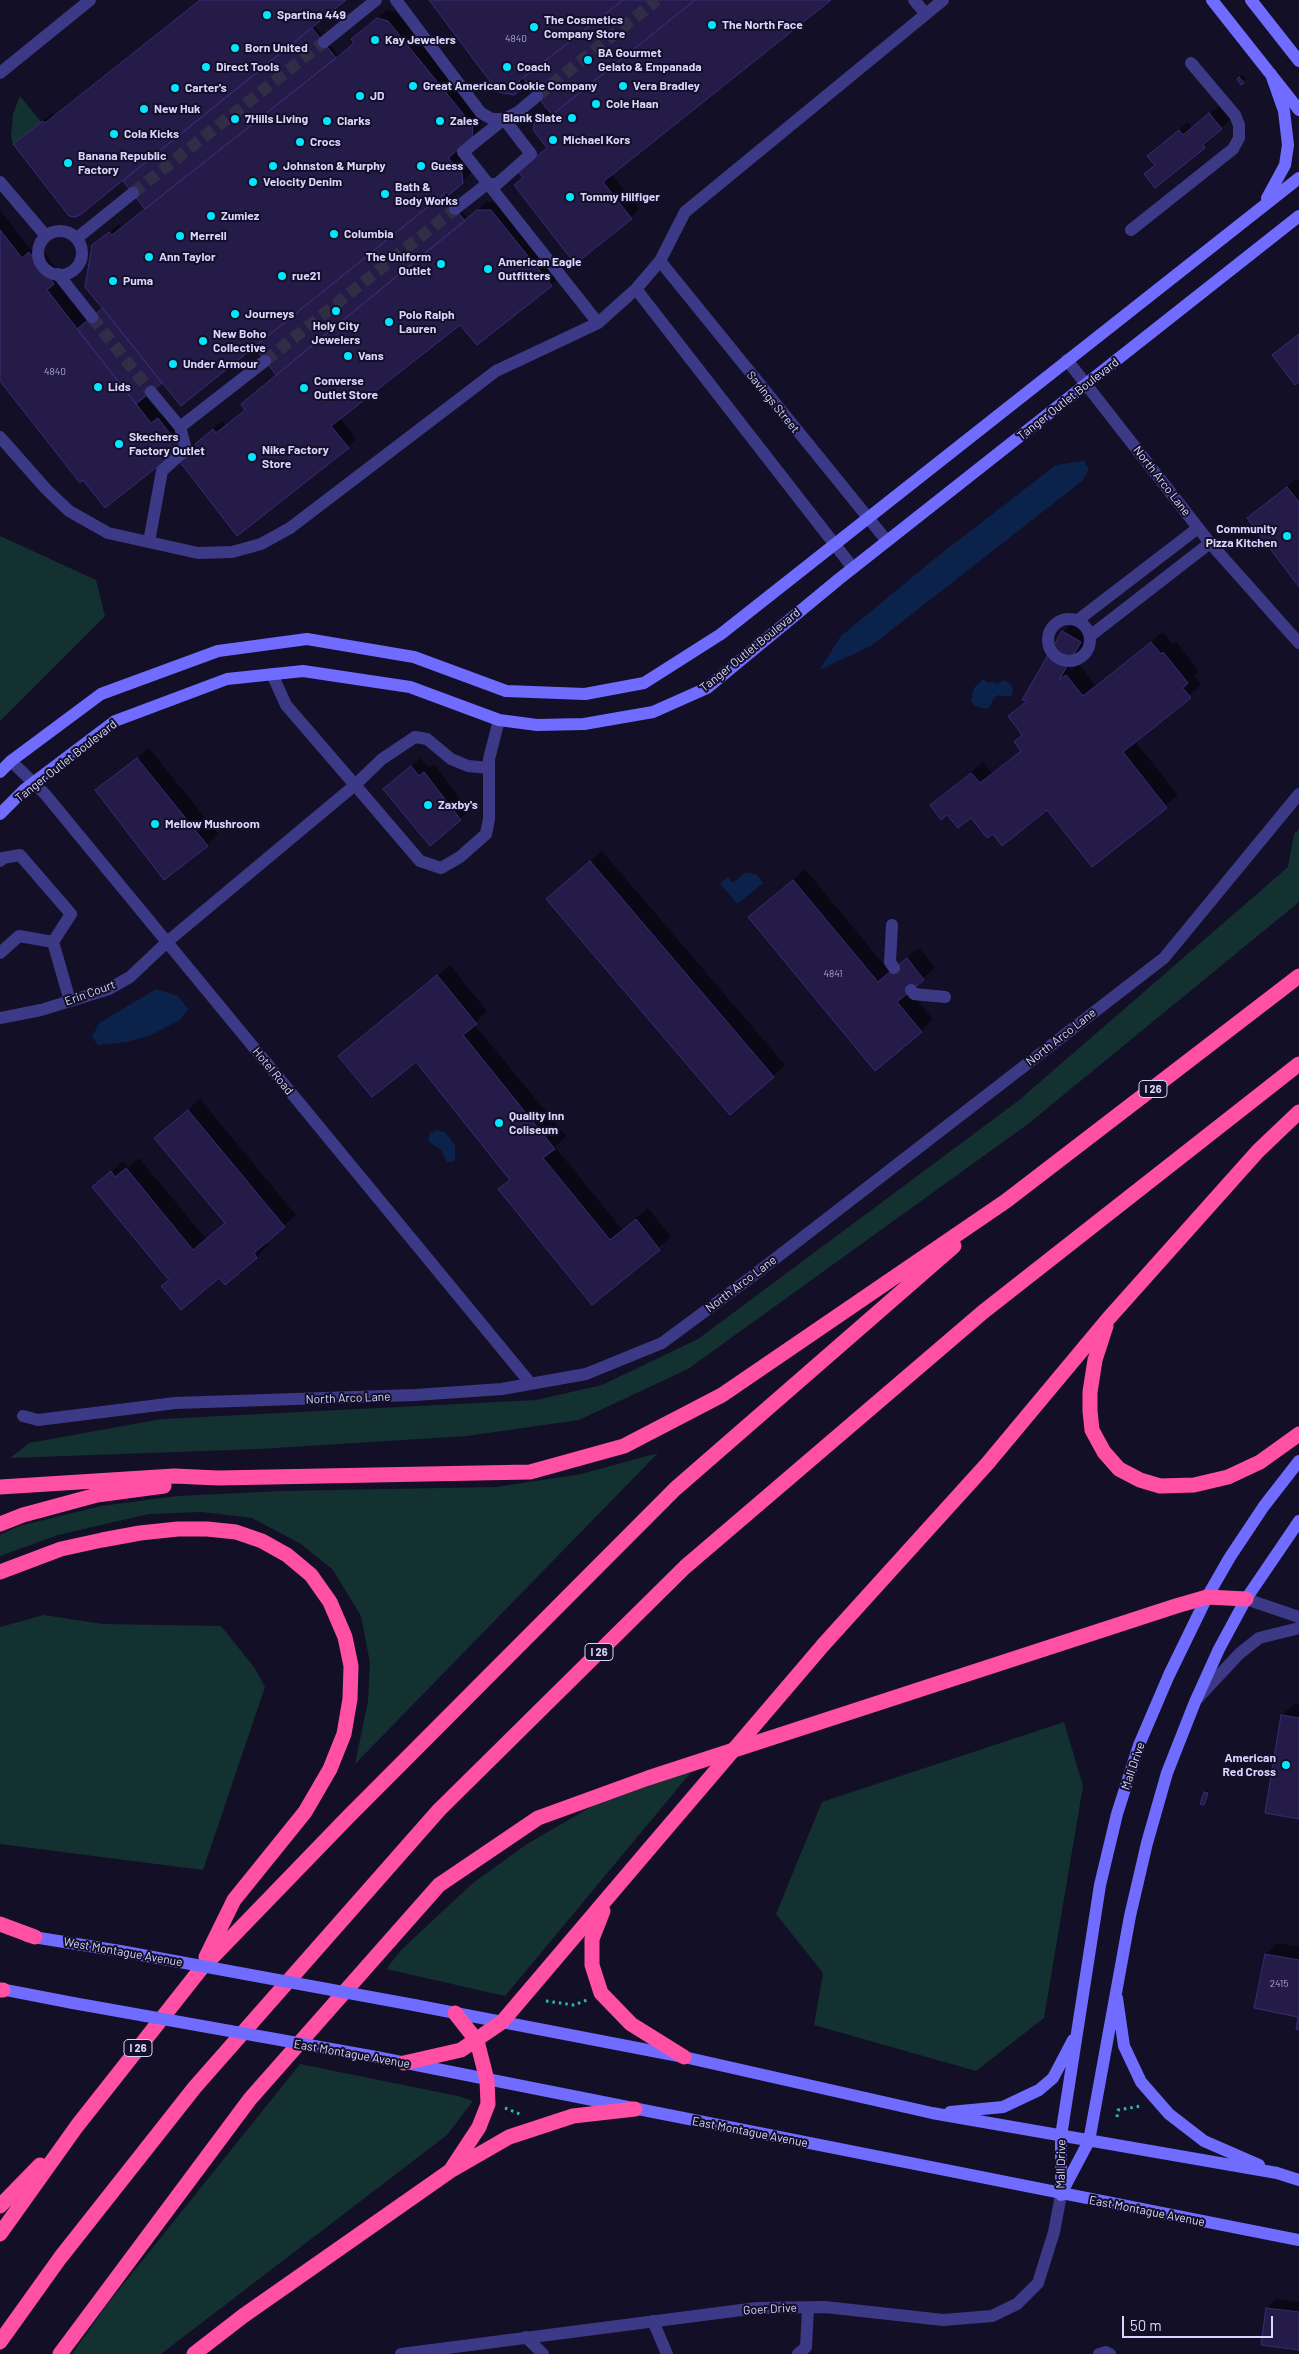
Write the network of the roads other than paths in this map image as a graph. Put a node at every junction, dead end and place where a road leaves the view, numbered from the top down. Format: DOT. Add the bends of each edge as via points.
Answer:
graph roads {
  1 [pos="90,0"];
  2 [pos="376,0"];
  3 [pos="396,0"];
  4 [pos="914,0"];
  5 [pos="943,0"];
  6 [pos="1212,0"];
  7 [pos="1251,0"];
  8 [pos="926,14"];
  9 [pos="324,42"];
  10 [pos="1299,61"];
  11 [pos="1191,63"];
  12 [pos="0,73"];
  13 [pos="1271,74"];
  14 [pos="538,96"];
  15 [pos="1299,110"];
  16 [pos="504,119"];
  17 [pos="1299,178"];
  18 [pos="0,182"];
  19 [pos="487,184"];
  20 [pos="133,193"];
  21 [pos="1262,207"];
  22 [pos="455,209"];
  23 [pos="1299,216"];
  24 [pos="1299,224"];
  25 [pos="1132,230"];
  26 [pos="1280,231"];
  27 [pos="46,236"];
  28 [pos="77,238"];
  29 [pos="660,261"];
  30 [pos="58,274"];
  31 [pos="636,289"];
  32 [pos="92,317"];
  33 [pos="598,323"];
  34 [pos="1067,360"];
  35 [pos="265,361"];
  36 [pos="1086,384"];
  37 [pos="151,392"];
  38 [pos="180,427"];
  39 [pos="0,437"];
  40 [pos="868,518"];
  41 [pos="1198,528"];
  42 [pos="149,542"];
  43 [pos="887,542"];
  44 [pos="1210,543"];
  45 [pos="835,544"];
  46 [pos="853,568"];
  47 [pos="1078,620"];
  48 [pos="1090,636"];
  49 [pos="1299,643"];
  50 [pos="272,674"];
  51 [pos="499,720"];
  52 [pos="11,761"];
  53 [pos="489,768"];
  54 [pos="0,772"];
  55 [pos="35,782"];
  56 [pos="355,785"];
  57 [pos="1299,794"];
  58 [pos="0,814"];
  59 [pos="0,861"];
  60 [pos="892,926"];
  61 [pos="52,942"];
  62 [pos="167,942"];
  63 [pos="0,952"];
  64 [pos="894,968"];
  65 [pos="1299,976"];
  66 [pos="911,990"];
  67 [pos="945,997"];
  68 [pos="70,1001"];
  69 [pos="0,1018"];
  70 [pos="1299,1064"];
  71 [pos="1299,1112"];
  72 [pos="1006,1201"];
  73 [pos="1108,1319"];
  74 [pos="531,1384"];
  75 [pos="23,1416"];
  76 [pos="1299,1434"];
  77 [pos="1299,1461"];
  78 [pos="218,1478"];
  79 [pos="0,1487"];
  80 [pos="1299,1521"];
  81 [pos="0,1524"];
  82 [pos="0,1572"];
  83 [pos="1207,1597"];
  84 [pos="1246,1599"];
  85 [pos="1299,1617"];
  86 [pos="1299,1628"];
  87 [pos="1195,1702"];
  88 [pos="607,1900"];
  89 [pos="0,1924"];
  90 [pos="0,1932"];
  91 [pos="35,1937"];
  92 [pos="200,1970"];
  93 [pos="1116,1988"];
  94 [pos="1,1990"];
  95 [pos="455,2013"];
  96 [pos="502,2022"];
  97 [pos="1079,2027"];
  98 [pos="477,2041"];
  99 [pos="684,2057"];
  100 [pos="404,2063"];
  101 [pos="487,2080"];
  102 [pos="635,2109"];
  103 [pos="932,2113"];
  104 [pos="77,2126"];
  105 [pos="1062,2136"];
  106 [pos="1089,2141"];
  107 [pos="450,2171"];
  108 [pos="1277,2173"];
  109 [pos="1299,2180"];
  110 [pos="1061,2194"];
  111 [pos="0,2206"];
  112 [pos="0,2234"];
  113 [pos="1299,2240"];
  114 [pos="808,2308"];
  115 [pos="653,2321"];
  116 [pos="526,2337"];
  117 [pos="0,2342"];
  118 [pos="806,2352"];
  119 [pos="60,2354"];
  120 [pos="194,2354"];
  121 [pos="401,2354"];
  122 [pos="543,2354"];
  123 [pos="668,2354"];
  124 [pos="1099,2354"];
  125 [pos="1110,2354"];
  1 -- 12 [label="street"];
  2 -- 9 [label="street"];
  3 -- 16 [label="street" via="481,113 492,119"];
  4 -- 8 [label="street"];
  5 -- 8 [label="street"];
  6 -- 13 [label="street"];
  7 -- 10 [label="street"];
  8 -- 29 [label="street" via="685,212"];
  11 -- 25 [label="street" via="1235,115 1239,138 1233,149"];
  13 -- 15 [label="street"];
  13 -- 21 [label="street" via="1284,111 1288,145 1285,165"];
  14 -- 16 [label="street"];
  16 -- 19 [label="street" via="462,152"];
  16 -- 19 [label="street" via="531,154 496,184"];
  17 -- 21 [label="street"];
  18 -- 27 [label="street"];
  19 -- 22 [label="street"];
  19 -- 33 [label="street"];
  20 -- 28 [label="street"];
  21 -- 34 [label="street"];
  23 -- 26 [label="street, Tanger Outlet Boulevard"];
  24 -- 26 [label="street"];
  26 -- 36 [label="street, Tanger Outlet Boulevard"];
  27 -- 28 [label="street" via="62,231"];
  27 -- 30 [label="street" via="41,242 39,256 45,268"];
  28 -- 30 [label="street" via="82,250 80,263 70,272"];
  29 -- 31 [label="street"];
  29 -- 40 [label="street, Savings Street"];
  30 -- 32 [label="street"];
  31 -- 33 [label="street"];
  31 -- 45 [label="street"];
  33 -- 42 [label="street" via="496,371 290,528 261,544 232,552 198,554"];
  34 -- 36 [label="street, North Arco Lane"];
  34 -- 40 [label="street"];
  35 -- 38 [label="street"];
  36 -- 41 [label="street, North Arco Lane"];
  36 -- 43 [label="street, Tanger Outlet Boulevard"];
  37 -- 38 [label="street"];
  38 -- 42 [label="street" via="186,449 162,471"];
  39 -- 42 [label="street" via="69,511 108,533"];
  40 -- 43 [label="street, Savings Street"];
  40 -- 45 [label="street"];
  41 -- 44 [label="street, North Arco Lane"];
  41 -- 47 [label="street"];
  43 -- 46 [label="street, Tanger Outlet Boulevard"];
  44 -- 48 [label="street"];
  44 -- 49 [label="street, North Arco Lane"];
  45 -- 46 [label="street"];
  45 -- 52 [label="street" via="721,634 644,683 585,694 506,691 414,657 307,640 218,651 101,694"];
  46 -- 51 [label="street, Tanger Outlet Boulevard" via="706,688 653,712 584,724 537,725"];
  47 -- 48 [label="street"];
  47 -- 48 [label="street" via="1063,619 1051,627 1047,640 1052,654 1064,661 1078,660 1088,650"];
  50 -- 51 [label="street, Tanger Outlet Boulevard" via="303,670 410,687"];
  50 -- 55 [label="street, Tanger Outlet Boulevard" via="227,680 115,721"];
  50 -- 56 [label="street" via="286,704"];
  51 -- 53 [label="street"];
  52 -- 54 [label="street"];
  52 -- 55 [label="street, Hotel Road"];
  53 -- 56 [label="street, Erin Court" via="468,766 451,759 427,739 415,737 382,759"];
  53 -- 56 [label="street" via="486,834 460,857 441,868 420,861"];
  55 -- 58 [label="street, Tanger Outlet Boulevard"];
  55 -- 62 [label="street, Hotel Road"];
  56 -- 62 [label="street, Erin Court"];
  57 -- 74 [label="street, North Arco Lane" via="1164,958 762,1269 662,1343 586,1374"];
  59 -- 61 [label="street" via="20,855 71,914"];
  60 -- 64 [label="street" via="890,962"];
  61 -- 63 [label="street" via="19,936"];
  61 -- 68 [label="street"];
  62 -- 68 [label="street, Erin Court" via="130,977 110,989"];
  62 -- 74 [label="street, Hotel Road"];
  65 -- 72 [label="highway, I 26"];
  66 -- 67 [label="street" via="914,994"];
  68 -- 69 [label="street, Erin Court"];
  70 -- 117 [label="highway, I 26" via="983,1312 684,1567 432,1817 195,2087 60,2258"];
  71 -- 73 [label="highway" via="1258,1151"];
  72 -- 78 [label="highway" via="722,1395 624,1446 530,1472"];
  72 -- 92 [label="highway, I 26" via="675,1490"];
  73 -- 76 [label="highway" via="1095,1360 1090,1410 1092,1430 1104,1452 1119,1469 1160,1486 1194,1485 1228,1477 1252,1466"];
  73 -- 88 [label="highway, bridge" via="987,1464 824,1644"];
  74 -- 75 [label="street, North Arco Lane" via="415,1395 175,1403 38,1420"];
  77 -- 83 [label="street, Mall Drive" via="1254,1520"];
  78 -- 79 [label="highway" via="174,1476"];
  78 -- 81 [label="highway" via="97,1495"];
  80 -- 84 [label="street, Mall Drive"];
  82 -- 92 [label="highway" via="60,1549 102,1540 178,1529 207,1529 236,1532 287,1555 311,1575 330,1602 345,1637 351,1666 344,1734 330,1769 304,1812 234,1900"];
  83 -- 84 [label="highway"];
  83 -- 97 [label="street, Mall Drive" via="1165,1683 1139,1746 1117,1814 1100,1885"];
  83 -- 119 [label="highway" via="648,1778 538,1818 439,1886 250,2100"];
  84 -- 85 [label="street"];
  84 -- 87 [label="street, Mall Drive"];
  86 -- 87 [label="street" via="1259,1638 1239,1654"];
  87 -- 93 [label="street, Mall Drive" via="1167,1773 1146,1843"];
  88 -- 96 [label="highway"];
  88 -- 99 [label="highway" via="592,1939 592,1965 601,1993 631,2024"];
  89 -- 91 [label="highway"];
  90 -- 91 [label="street, West Montague Avenue"];
  91 -- 95 [label="street, West Montague Avenue, bridge"];
  92 -- 104 [label="highway, I 26"];
  93 -- 106 [label="street, Mall Drive"];
  93 -- 108 [label="street" via="1124,2046 1141,2082 1169,2114 1204,2141"];
  94 -- 100 [label="street, East Montague Avenue, bridge"];
  95 -- 96 [label="street"];
  95 -- 98 [label="highway"];
  96 -- 98 [label="highway"];
  96 -- 99 [label="street"];
  97 -- 103 [label="street" via="1053,2078 1039,2090 1003,2107"];
  97 -- 105 [label="street, Mall Drive"];
  98 -- 100 [label="highway" via="462,2050"];
  98 -- 101 [label="highway"];
  99 -- 103 [label="street"];
  100 -- 101 [label="street, East Montague Avenue"];
  101 -- 102 [label="street, East Montague Avenue"];
  101 -- 107 [label="highway" via="488,2104 479,2127"];
  102 -- 107 [label="highway" via="573,2116 509,2137"];
  102 -- 110 [label="street, East Montague Avenue"];
  103 -- 105 [label="street"];
  104 -- 111 [label="highway"];
  104 -- 112 [label="highway, I 26"];
  105 -- 106 [label="street"];
  105 -- 110 [label="street, Mall Drive"];
  106 -- 108 [label="street"];
  106 -- 110 [label="street, Mall Drive"];
  107 -- 120 [label="highway"];
  108 -- 109 [label="street"];
  110 -- 113 [label="street, East Montague Avenue"];
  110 -- 114 [label="street, Goer Drive" via="1054,2232 1038,2283 1017,2304 992,2316 943,2320"];
  114 -- 115 [label="street, Goer Drive" via="757,2308"];
  114 -- 118 [label="street"];
  115 -- 116 [label="street, Goer Drive"];
  115 -- 123 [label="street"];
  116 -- 121 [label="street, Goer Drive"];
  116 -- 122 [label="street"];
  124 -- 125 [label="street"];
}
